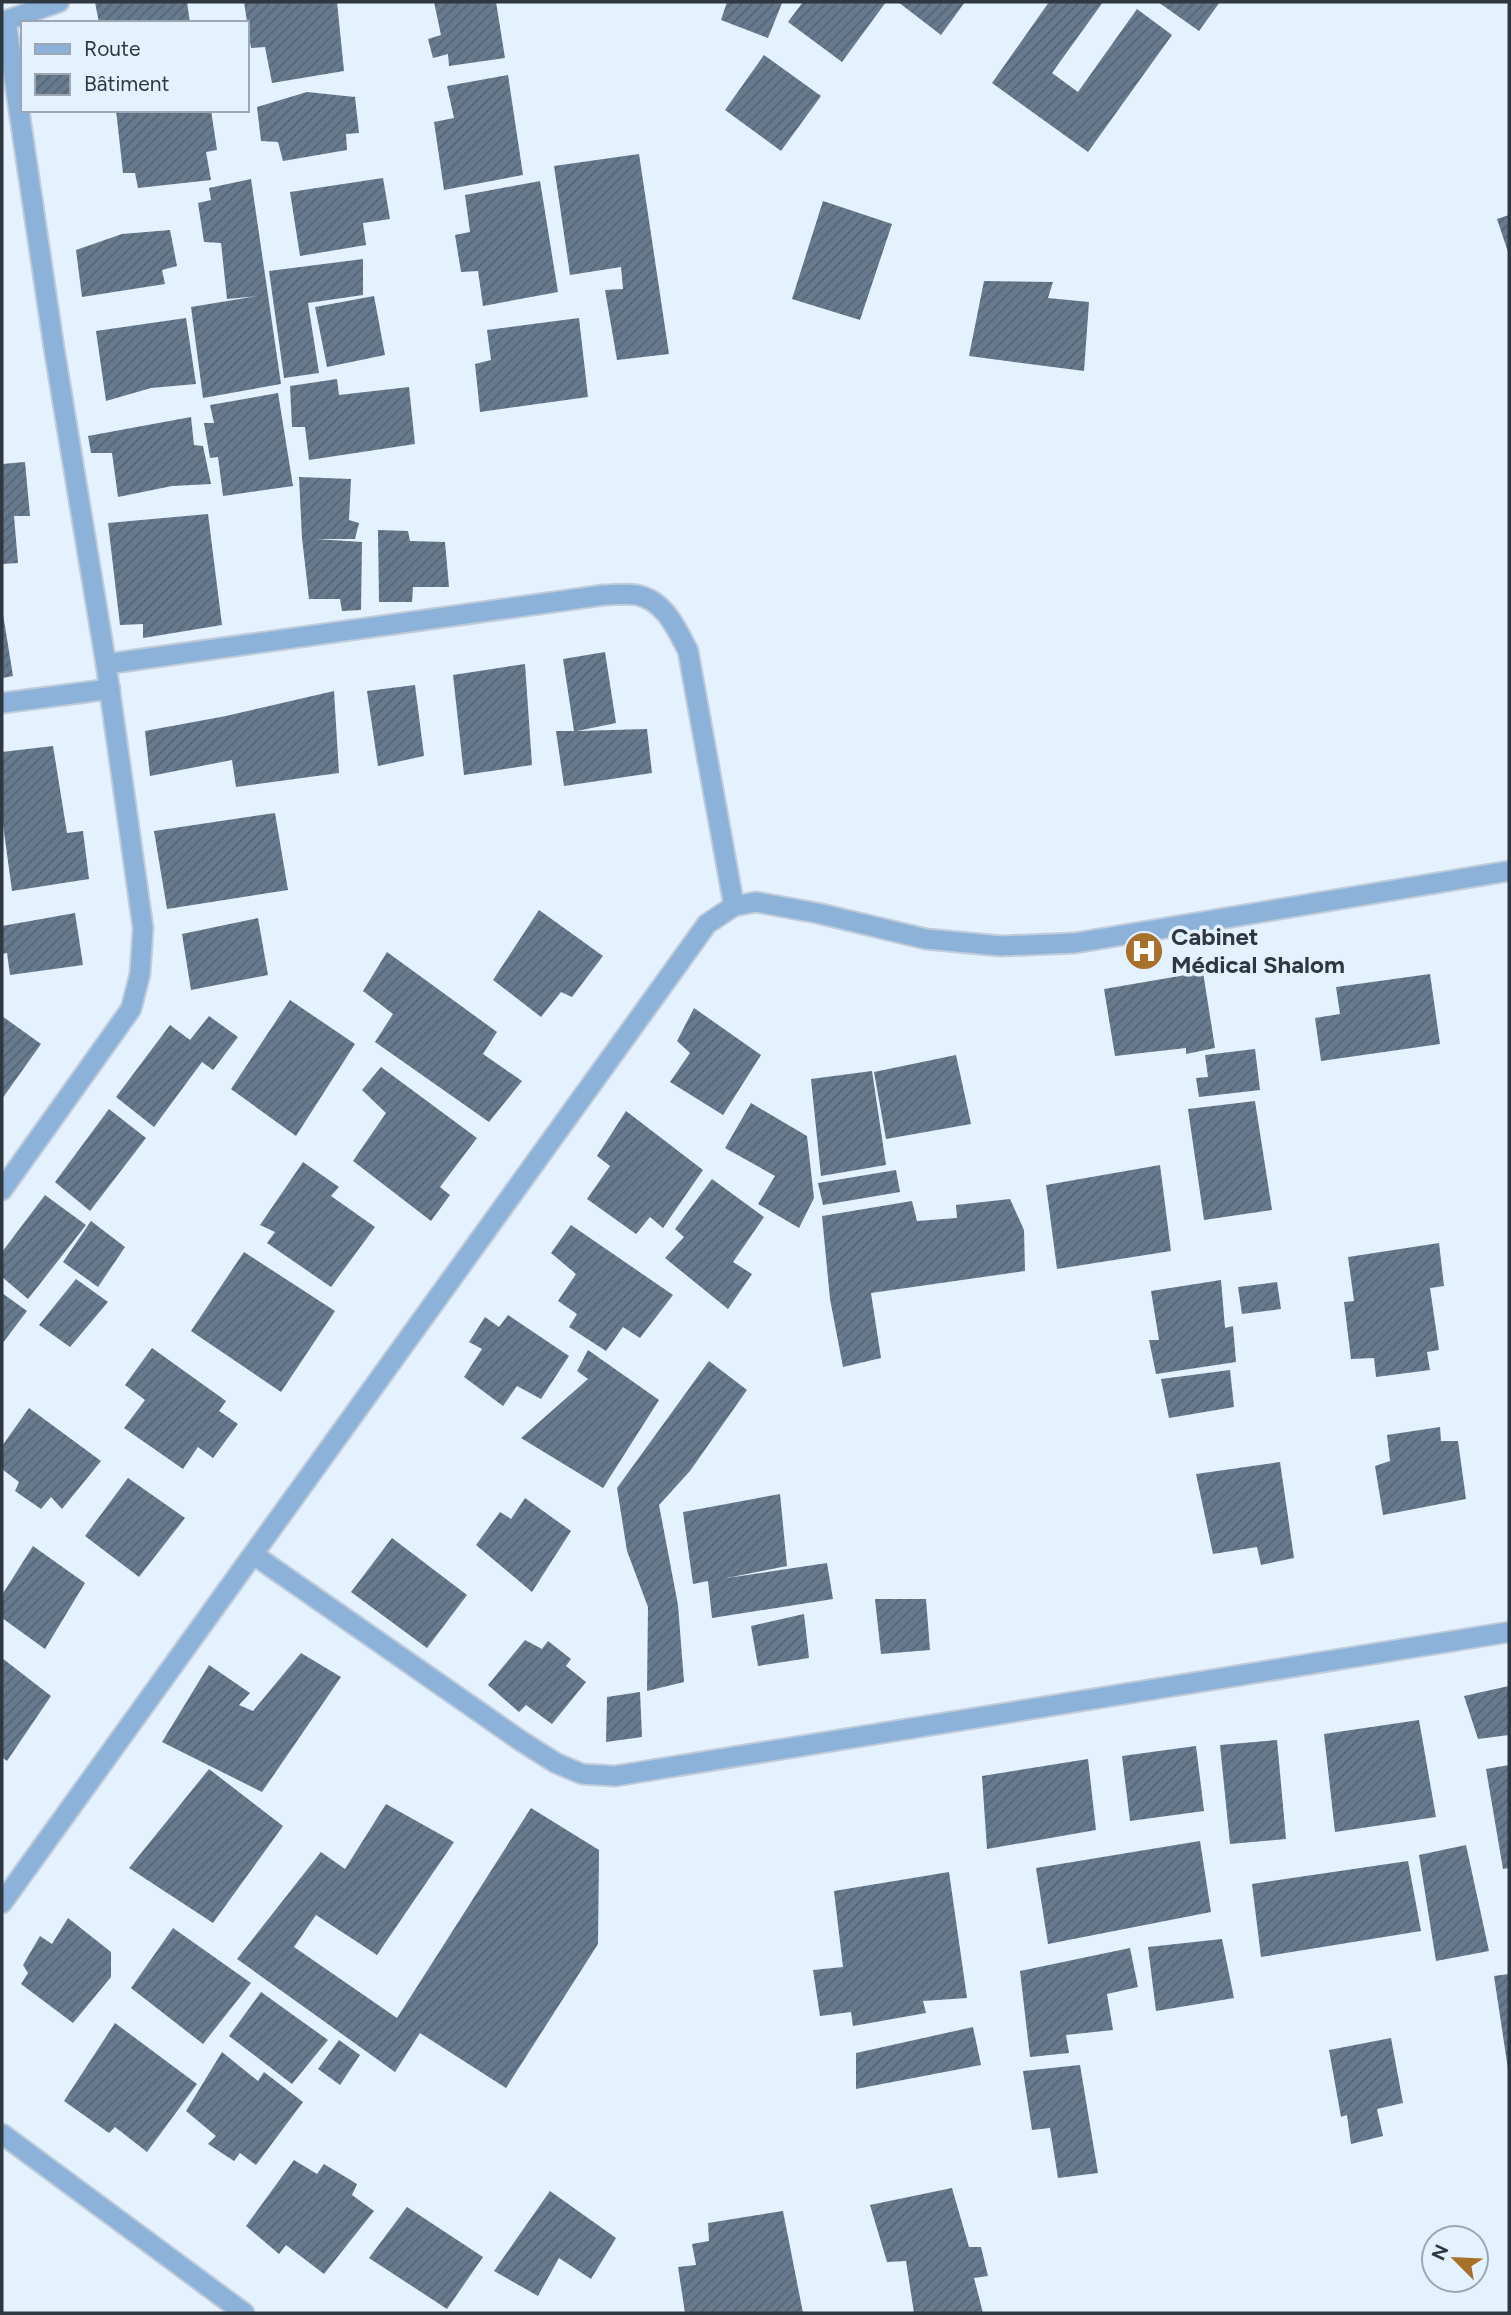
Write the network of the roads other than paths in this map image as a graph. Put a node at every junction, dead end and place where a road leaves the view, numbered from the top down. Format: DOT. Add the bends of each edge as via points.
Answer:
graph roads {
  1 [pos="59,2"];
  2 [pos="4,22"];
  3 [pos="106,664"];
  4 [pos="110,689"];
  5 [pos="2,703"];
  6 [pos="1509,871"];
  7 [pos="734,906"];
  8 [pos="2,1190"];
  9 [pos="254,1555"];
  10 [pos="1509,1632"];
  11 [pos="2,1903"];
  12 [pos="2,2134"];
  13 [pos="244,2313"];
  1 -- 2 [label="street"];
  2 -- 3 [label="street"];
  3 -- 4 [label="street"];
  3 -- 7 [label="street" via="604,595 639,595 659,605 688,651"];
  4 -- 5 [label="street"];
  4 -- 8 [label="street" via="143,928 140,974 131,1009"];
  6 -- 7 [label="street" via="1075,943 1001,946 926,939 783,906 755,902"];
  7 -- 9 [label="street" via="706,924"];
  9 -- 10 [label="street" via="521,1741 582,1774 615,1776"];
  9 -- 11 [label="street"];
  12 -- 13 [label="street"];
}
